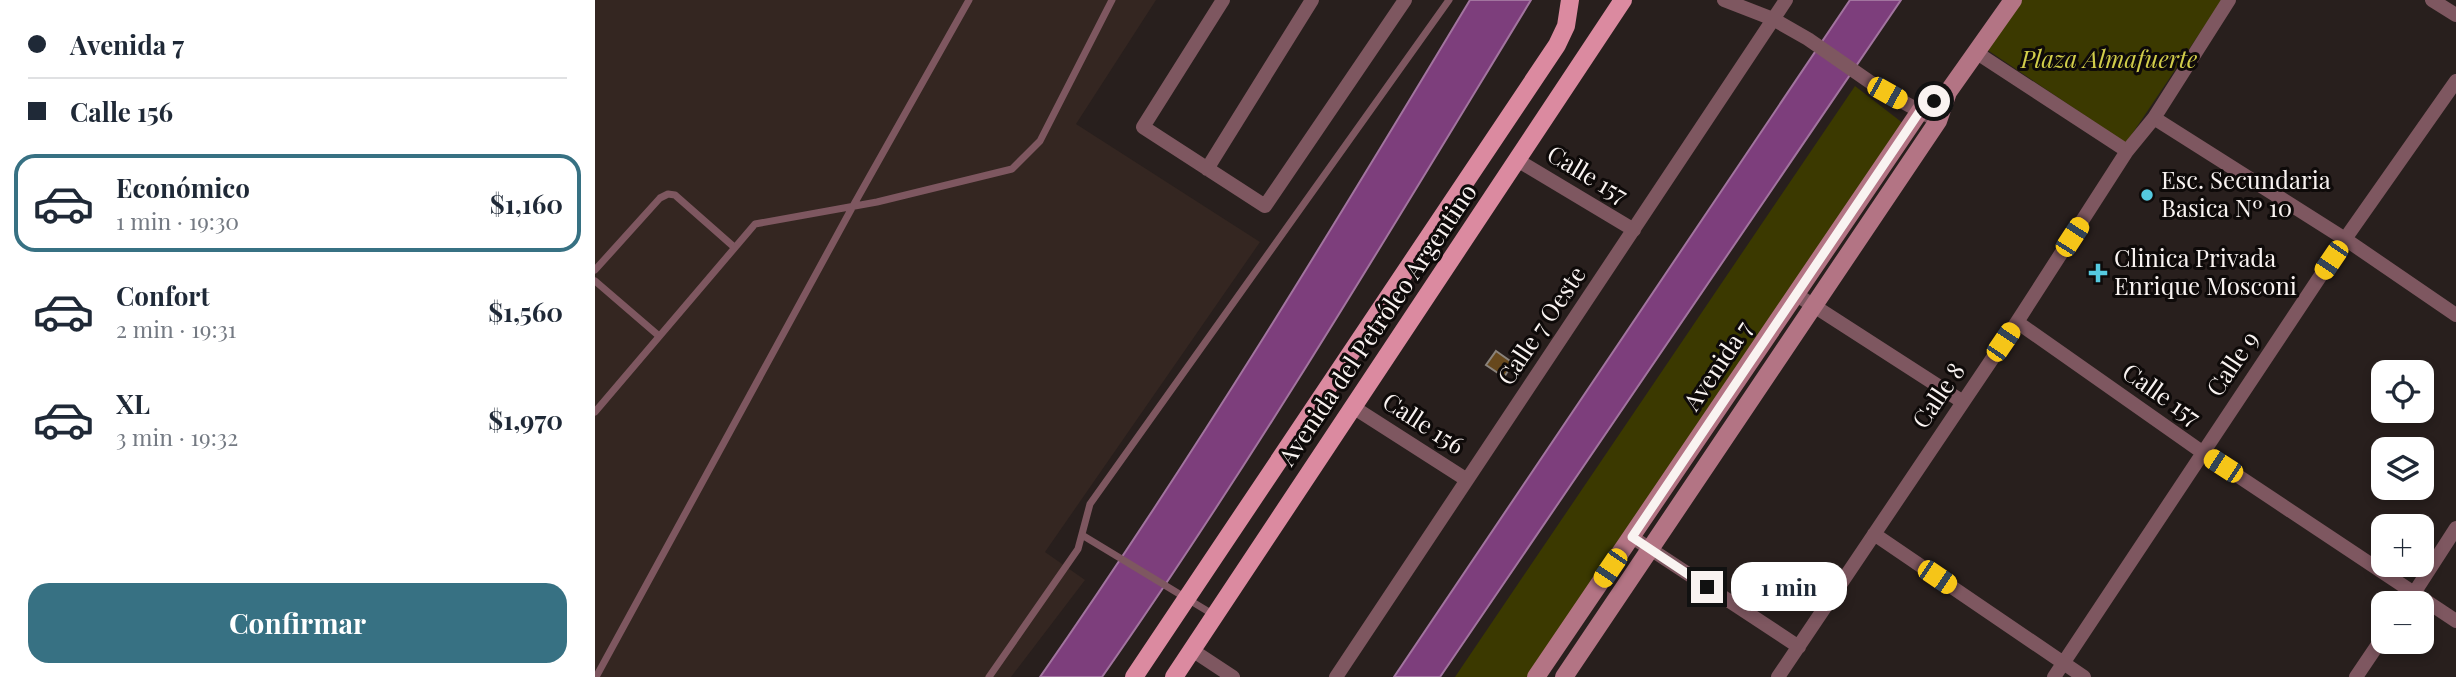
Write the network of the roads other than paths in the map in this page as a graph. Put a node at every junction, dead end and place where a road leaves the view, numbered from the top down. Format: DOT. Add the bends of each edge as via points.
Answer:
graph roads {
  1 [pos="969,0"];
  2 [pos="1112,0"];
  3 [pos="1223,0"];
  4 [pos="1312,0"];
  5 [pos="1405,0"];
  6 [pos="1449,0"];
  7 [pos="1570,0"];
  8 [pos="1623,0"];
  9 [pos="1724,0"];
  10 [pos="1786,0"];
  11 [pos="2013,0"];
  12 [pos="2229,0"];
  13 [pos="2432,0"];
  14 [pos="2456,15"];
  15 [pos="1773,19"];
  16 [pos="1977,53"];
  17 [pos="2456,81"];
  18 [pos="1948,92"];
  19 [pos="1920,111"];
  20 [pos="2154,118"];
  21 [pos="1938,121"];
  22 [pos="2127,151"];
  23 [pos="1517,160"];
  24 [pos="1207,169"];
  25 [pos="853,206"];
  26 [pos="1634,230"];
  27 [pos="2345,239"];
  28 [pos="734,247"];
  29 [pos="595,270"];
  30 [pos="595,281"];
  31 [pos="1797,295"];
  32 [pos="1815,305"];
  33 [pos="2456,315"];
  34 [pos="2017,322"];
  35 [pos="659,336"];
  36 [pos="1963,401"];
  37 [pos="1353,407"];
  38 [pos="595,412"];
  39 [pos="2202,452"];
  40 [pos="1467,480"];
  41 [pos="2456,528"];
  42 [pos="1874,534"];
  43 [pos="1082,535"];
  44 [pos="1632,537"];
  45 [pos="1650,549"];
  46 [pos="2401,591"];
  47 [pos="2416,591"];
  48 [pos="1179,595"];
  49 [pos="2434,610"];
  50 [pos="1215,616"];
  51 [pos="2456,621"];
  52 [pos="1799,646"];
  53 [pos="1192,650"];
  54 [pos="2371,654"];
  55 [pos="2063,663"];
  56 [pos="596,677"];
  57 [pos="989,677"];
  58 [pos="1134,677"];
  59 [pos="1174,677"];
  60 [pos="1233,677"];
  61 [pos="1336,677"];
  62 [pos="1536,677"];
  63 [pos="1564,677"];
  64 [pos="1778,677"];
  65 [pos="2054,677"];
  66 [pos="2084,677"];
  67 [pos="2355,677"];
  1 -- 25 [label="lane"];
  2 -- 25 [label="lane" via="1040,141 1012,169"];
  3 -- 24 [label="street" via="1143,128"];
  4 -- 24 [label="street"];
  5 -- 24 [label="street" via="1265,206"];
  6 -- 43 [label="lane" via="1090,504"];
  7 -- 48 [label="main road, Avenida del Petróleo Argentino" via="1557,45"];
  8 -- 23 [label="main road, Avenida del Petróleo Argentino"];
  9 -- 15 [label="street"];
  10 -- 15 [label="street, Calle 7 Oeste"];
  11 -- 16 [label="main road, Avenida 7"];
  12 -- 20 [label="street, Calle 8"];
  13 -- 14 [label="street"];
  15 -- 19 [label="street"];
  15 -- 26 [label="street, Calle 7 Oeste"];
  16 -- 18 [label="main road, Avenida 7"];
  16 -- 22 [label="street"];
  17 -- 27 [label="street, Calle 9"];
  18 -- 19 [label="main road, Avenida 7"];
  18 -- 21 [label="main road, Avenida 7"];
  19 -- 21 [label="street"];
  19 -- 31 [label="main road, Avenida 7"];
  20 -- 22 [label="street, Calle 8"];
  20 -- 27 [label="street"];
  21 -- 32 [label="main road, Avenida 7"];
  22 -- 34 [label="street, Calle 8"];
  23 -- 26 [label="street, Calle 157"];
  23 -- 37 [label="main road, Avenida del Petróleo Argentino"];
  25 -- 28 [label="lane" via="755,224"];
  25 -- 56 [label="lane"];
  26 -- 40 [label="street, Calle 7 Oeste"];
  27 -- 33 [label="street"];
  27 -- 39 [label="street, Calle 9"];
  28 -- 29 [label="lane" via="675,195 668,194"];
  28 -- 35 [label="lane"];
  30 -- 35 [label="lane"];
  31 -- 32 [label="street"];
  31 -- 44 [label="main road, Avenida 7"];
  32 -- 36 [label="street"];
  32 -- 45 [label="main road, Avenida 7"];
  34 -- 36 [label="street, Calle 8"];
  34 -- 39 [label="street, Calle 157"];
  35 -- 38 [label="lane"];
  36 -- 42 [label="street, Calle 8"];
  37 -- 40 [label="street, Calle 156"];
  37 -- 50 [label="main road, Avenida del Petróleo Argentino"];
  39 -- 46 [label="street, Calle 157"];
  39 -- 55 [label="street, Calle 9"];
  40 -- 61 [label="street, Calle 7 Oeste"];
  41 -- 47 [label="street"];
  42 -- 52 [label="street, Calle 8"];
  42 -- 55 [label="street"];
  43 -- 48 [label="lane"];
  43 -- 57 [label="lane" via="1078,549"];
  44 -- 45 [label="street"];
  44 -- 62 [label="main road, Avenida 7"];
  45 -- 52 [label="street"];
  45 -- 63 [label="main road, Avenida 7"];
  48 -- 50 [label="lane"];
  48 -- 58 [label="main road, Avenida del Petróleo Argentino"];
  49 -- 51 [label="street, Calle 157"];
  50 -- 53 [label="main road, Avenida del Petróleo Argentino"];
  52 -- 64 [label="street, Calle 8"];
  53 -- 59 [label="main road, Avenida del Petróleo Argentino"];
  53 -- 60 [label="street"];
  54 -- 67 [label="street"];
  55 -- 65 [label="street, Calle 9"];
  55 -- 66 [label="street"];
}
